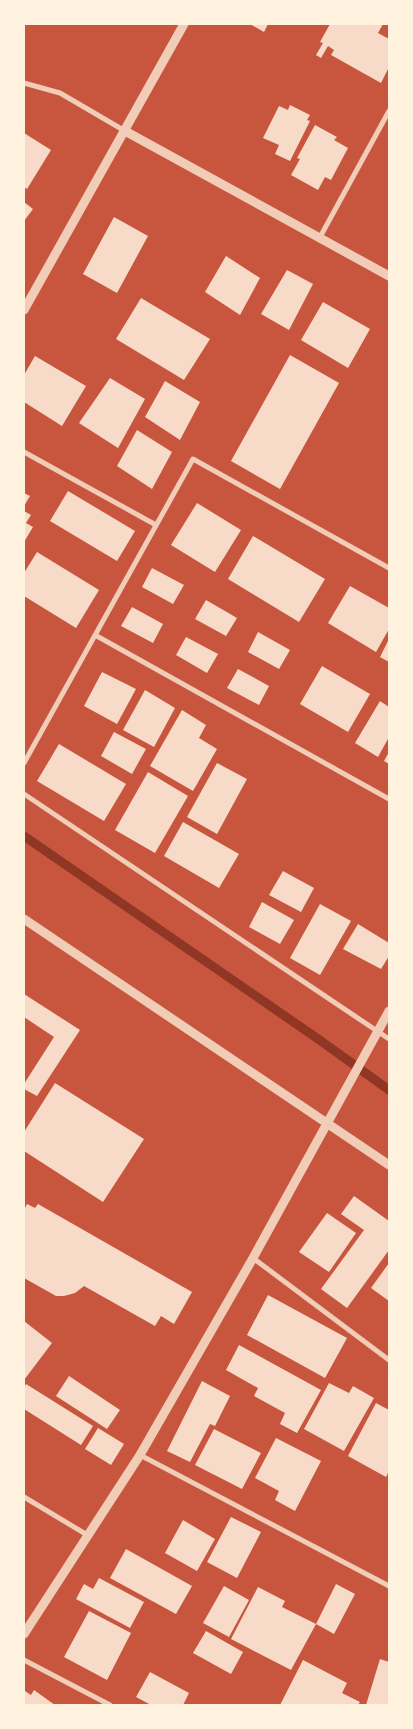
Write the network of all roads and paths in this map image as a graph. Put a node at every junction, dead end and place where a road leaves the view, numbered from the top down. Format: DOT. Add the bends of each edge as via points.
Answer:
graph roads {
  1 [pos="184,24"];
  2 [pos="24,83"];
  3 [pos="389,111"];
  4 [pos="125,131"];
  5 [pos="319,239"];
  6 [pos="389,276"];
  7 [pos="24,310"];
  8 [pos="24,452"];
  9 [pos="156,525"];
  10 [pos="389,568"];
  11 [pos="95,635"];
  12 [pos="24,763"];
  13 [pos="24,794"];
  14 [pos="389,799"];
  15 [pos="24,919"];
  16 [pos="389,1011"];
  17 [pos="376,1035"];
  18 [pos="389,1039"];
  19 [pos="328,1124"];
  20 [pos="389,1165"];
  21 [pos="253,1258"];
  22 [pos="389,1360"];
  23 [pos="140,1455"];
  24 [pos="24,1497"];
  25 [pos="89,1536"];
  26 [pos="389,1586"];
  27 [pos="24,1634"];
  28 [pos="24,1660"];
  29 [pos="110,1705"];
  1 -- 4 [label="street"];
  2 -- 4 [label="street" via="60,93"];
  3 -- 5 [label="street"];
  4 -- 5 [label="street"];
  4 -- 7 [label="street"];
  5 -- 6 [label="street"];
  8 -- 9 [label="street"];
  9 -- 10 [label="street" via="193,459"];
  9 -- 11 [label="street"];
  11 -- 12 [label="street"];
  11 -- 14 [label="street"];
  13 -- 17 [label="street"];
  15 -- 19 [label="street"];
  16 -- 17 [label="street"];
  17 -- 18 [label="street"];
  17 -- 19 [label="street"];
  19 -- 20 [label="street"];
  19 -- 21 [label="street"];
  21 -- 22 [label="street"];
  21 -- 23 [label="street"];
  23 -- 25 [label="street"];
  23 -- 26 [label="street"];
  24 -- 25 [label="street"];
  25 -- 27 [label="street"];
  28 -- 29 [label="street"];
}
